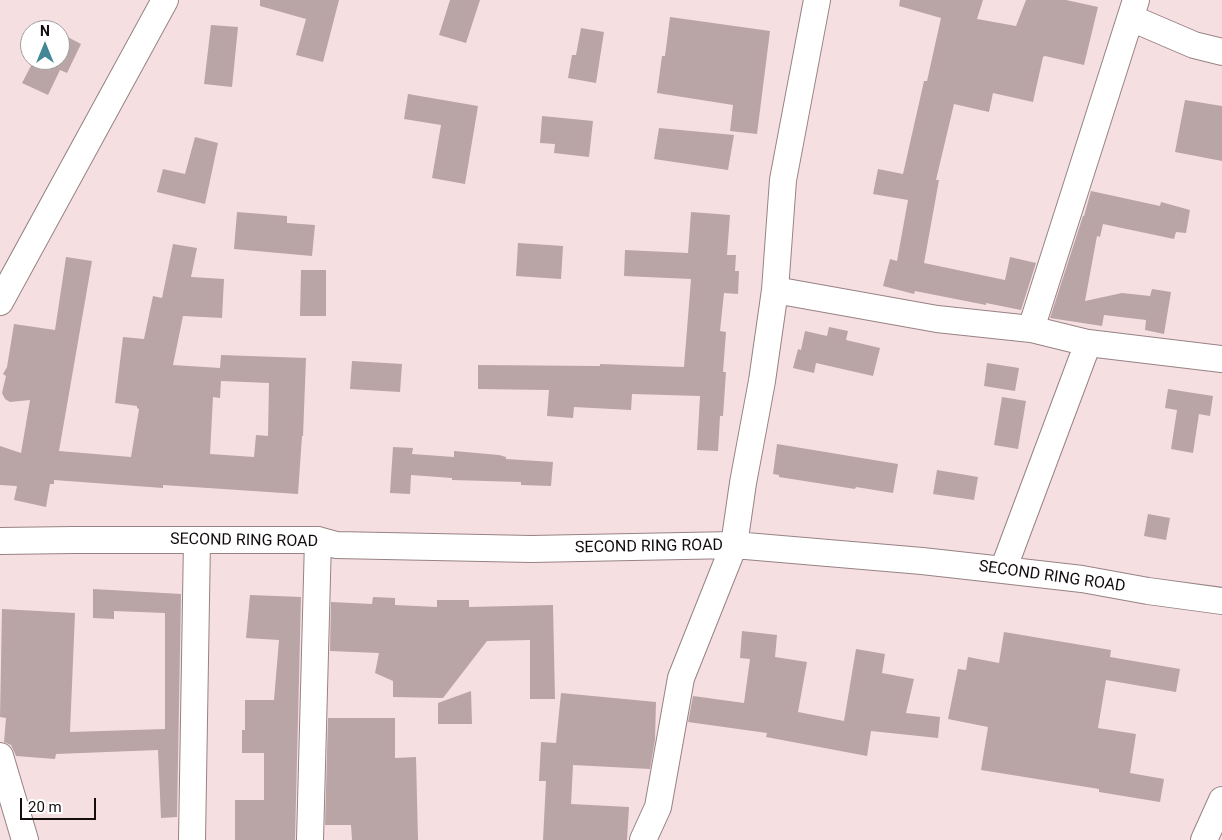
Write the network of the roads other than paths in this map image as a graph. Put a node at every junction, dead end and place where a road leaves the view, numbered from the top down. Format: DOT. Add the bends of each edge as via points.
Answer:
graph roads {
  1 [pos="165,0"];
  2 [pos="816,0"];
  3 [pos="1133,9"];
  4 [pos="1222,52"];
  5 [pos="775,290"];
  6 [pos="0,302"];
  7 [pos="1031,329"];
  8 [pos="1088,343"];
  9 [pos="1222,359"];
  10 [pos="197,540"];
  11 [pos="318,540"];
  12 [pos="0,541"];
  13 [pos="734,545"];
  14 [pos="1003,570"];
  15 [pos="1222,601"];
  16 [pos="0,756"];
  17 [pos="1222,800"];
  18 [pos="25,840"];
  19 [pos="192,840"];
  20 [pos="310,840"];
  21 [pos="643,840"];
  22 [pos="1204,840"];
  1 -- 6 [label="street"];
  2 -- 5 [label="street" via="782,180"];
  3 -- 4 [label="street" via="1194,45"];
  3 -- 7 [label="street"];
  5 -- 7 [label="street" via="937,318"];
  5 -- 13 [label="street"];
  7 -- 8 [label="street"];
  8 -- 9 [label="street"];
  8 -- 14 [label="street"];
  10 -- 11 [label="street, SECOND RING ROAD"];
  10 -- 12 [label="street, SECOND RING ROAD"];
  10 -- 19 [label="street"];
  11 -- 13 [label="street, SECOND RING ROAD" via="336,545 531,549"];
  11 -- 20 [label="street"];
  13 -- 14 [label="street, SECOND RING ROAD"];
  13 -- 21 [label="street" via="681,678 658,807"];
  14 -- 15 [label="street, SECOND RING ROAD"];
  16 -- 18 [label="street"];
  17 -- 22 [label="street"];
}
